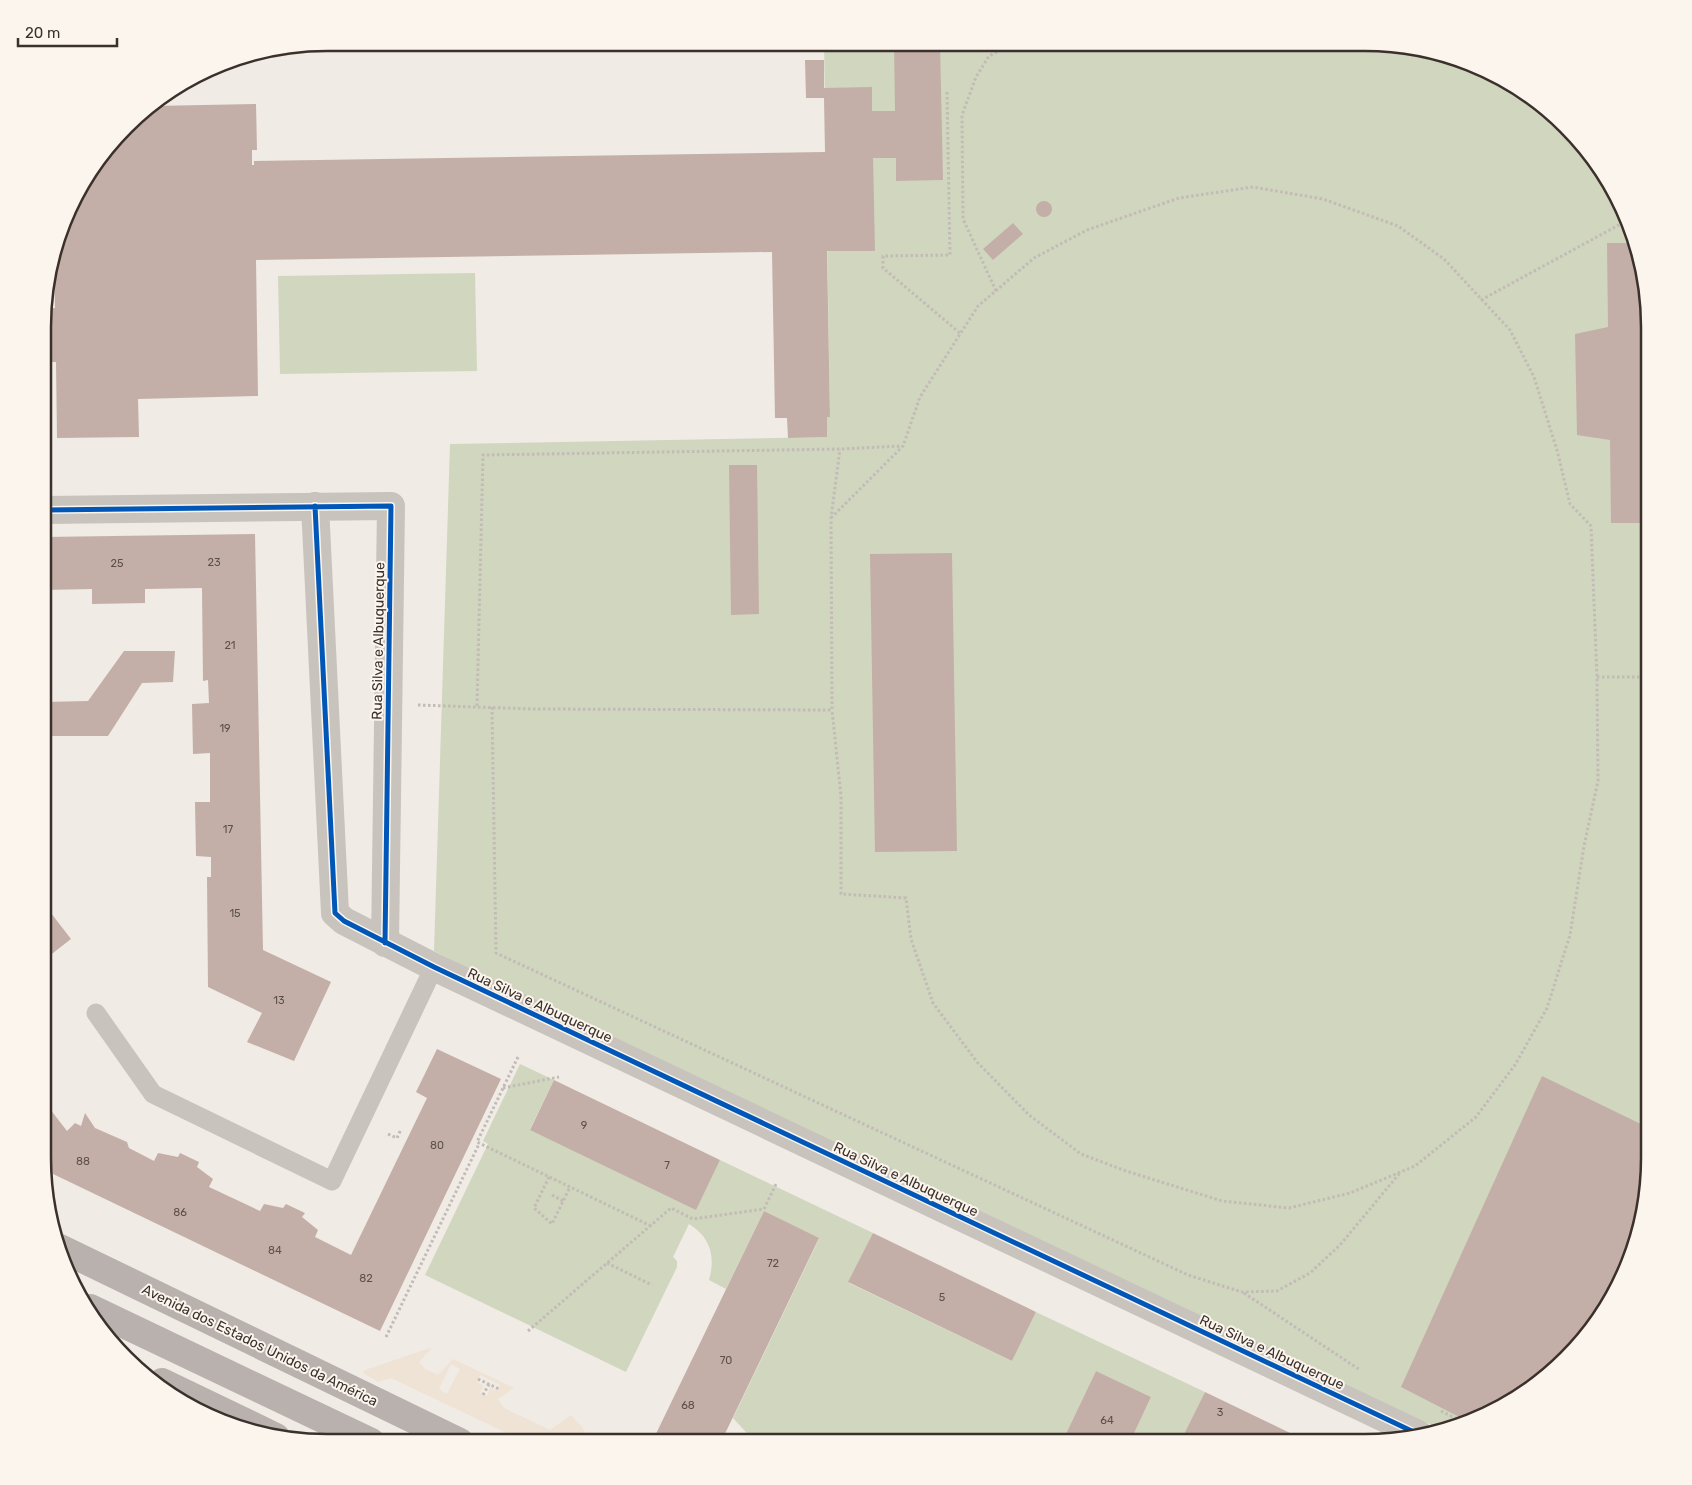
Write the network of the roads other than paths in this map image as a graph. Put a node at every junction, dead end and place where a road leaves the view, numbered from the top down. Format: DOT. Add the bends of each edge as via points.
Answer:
graph roads {
  1 [pos="314,506"];
  2 [pos="51,510"];
  3 [pos="385,943"];
  4 [pos="434,967"];
  5 [pos="96,1013"];
  6 [pos="68,1252"];
  7 [pos="99,1312"];
  8 [pos="180,1390"];
  9 [pos="238,1419"];
  10 [pos="1409,1430"];
  11 [pos="354,1434"];
  12 [pos="444,1434"];
  1 -- 2 [label="street, Rua Silva e Albuquerque"];
  1 -- 3 [label="street, Rua Silva e Albuquerque" via="336,913 344,921"];
  1 -- 3 [label="street, Rua Silva e Albuquerque" via="392,506"];
  3 -- 4 [label="street, Rua Silva e Albuquerque"];
  4 -- 5 [label="lane" via="332,1181 153,1094"];
  4 -- 10 [label="street, Rua Silva e Albuquerque"];
  6 -- 12 [label="main road, Avenida dos Estados Unidos da América"];
  7 -- 11 [label="main road"];
  8 -- 9 [label="main road"];
}
